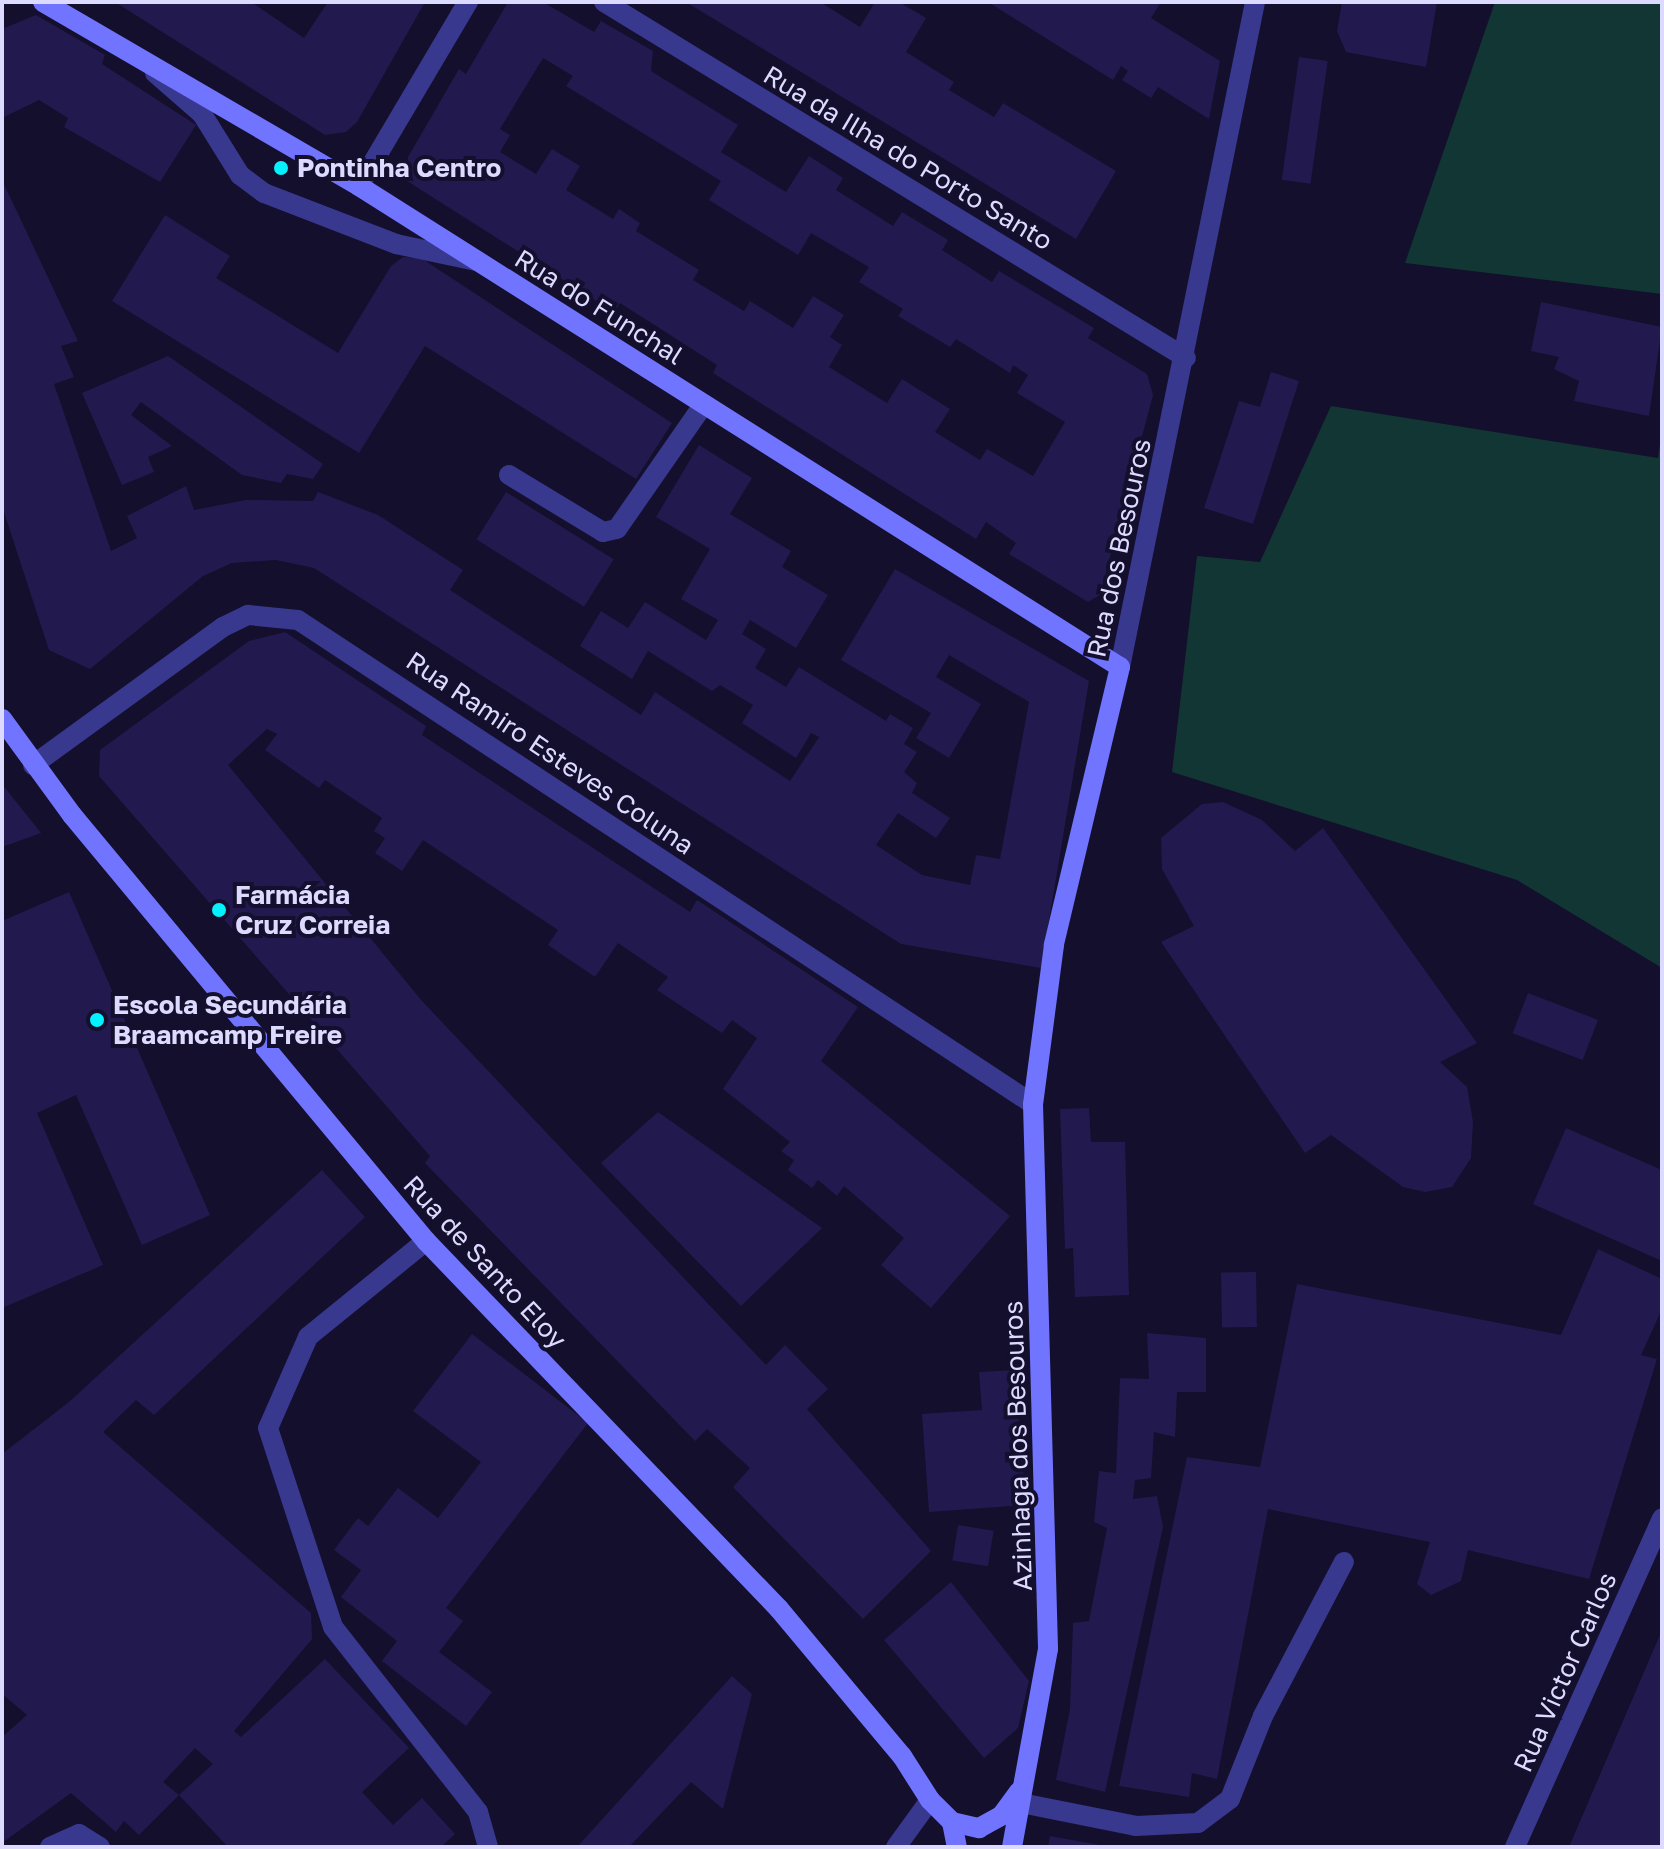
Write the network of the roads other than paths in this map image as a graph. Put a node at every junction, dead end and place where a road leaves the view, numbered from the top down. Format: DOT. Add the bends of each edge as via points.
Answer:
graph roads {
  1 [pos="43,2"];
  2 [pos="468,2"];
  3 [pos="604,2"];
  4 [pos="1255,2"];
  5 [pos="146,65"];
  6 [pos="359,186"];
  7 [pos="478,261"];
  8 [pos="1186,358"];
  9 [pos="704,404"];
  10 [pos="509,475"];
  11 [pos="1120,667"];
  12 [pos="2,719"];
  13 [pos="33,765"];
  14 [pos="1033,1104"];
  15 [pos="426,1241"];
  16 [pos="1662,1518"];
  17 [pos="1344,1562"];
  18 [pos="1022,1794"];
  19 [pos="930,1800"];
  20 [pos="952,1822"];
  21 [pos="50,1847"];
  22 [pos="100,1847"];
  23 [pos="488,1847"];
  24 [pos="896,1847"];
  25 [pos="957,1847"];
  26 [pos="1012,1847"];
  27 [pos="1515,1847"];
  1 -- 5 [label="main road, Rua do Funchal"];
  2 -- 6 [label="street"];
  3 -- 8 [label="street, Rua da Ilha do Porto Santo"];
  4 -- 8 [label="street, Rua dos Besouros"];
  5 -- 6 [label="main road, Rua do Funchal" via="228,106"];
  5 -- 7 [label="street" via="202,114 240,175 264,193 396,244"];
  6 -- 7 [label="main road, Rua do Funchal"];
  7 -- 9 [label="main road, Rua do Funchal"];
  8 -- 11 [label="street, Rua dos Besouros"];
  9 -- 10 [label="street" via="617,529 603,532"];
  9 -- 11 [label="main road, Rua do Funchal"];
  11 -- 14 [label="main road, Rua dos Besouros" via="1054,945"];
  12 -- 13 [label="main road, Rua de Santo Eloy"];
  13 -- 14 [label="street, Rua Ramiro Esteves Coluna" via="223,627 248,615 277,613 298,620"];
  13 -- 15 [label="main road, Rua de Santo Eloy"];
  14 -- 18 [label="main road, Azinhaga dos Besouros" via="1048,1649"];
  15 -- 19 [label="main road, Rua de Santo Eloy" via="779,1609 902,1756"];
  15 -- 23 [label="street" via="308,1337 268,1428 333,1627 478,1812"];
  16 -- 27 [label="street, Rua Victor Carlos"];
  17 -- 18 [label="street" via="1263,1716 1230,1799 1198,1823 1136,1826"];
  18 -- 20 [label="main road" via="1002,1815 979,1828"];
  18 -- 26 [label="main road, Azinhaga dos Besouros"];
  19 -- 20 [label="main road, Rua de Santo Eloy"];
  19 -- 24 [label="street"];
  20 -- 25 [label="main road"];
  21 -- 22 [label="street" via="79,1834"];
}
